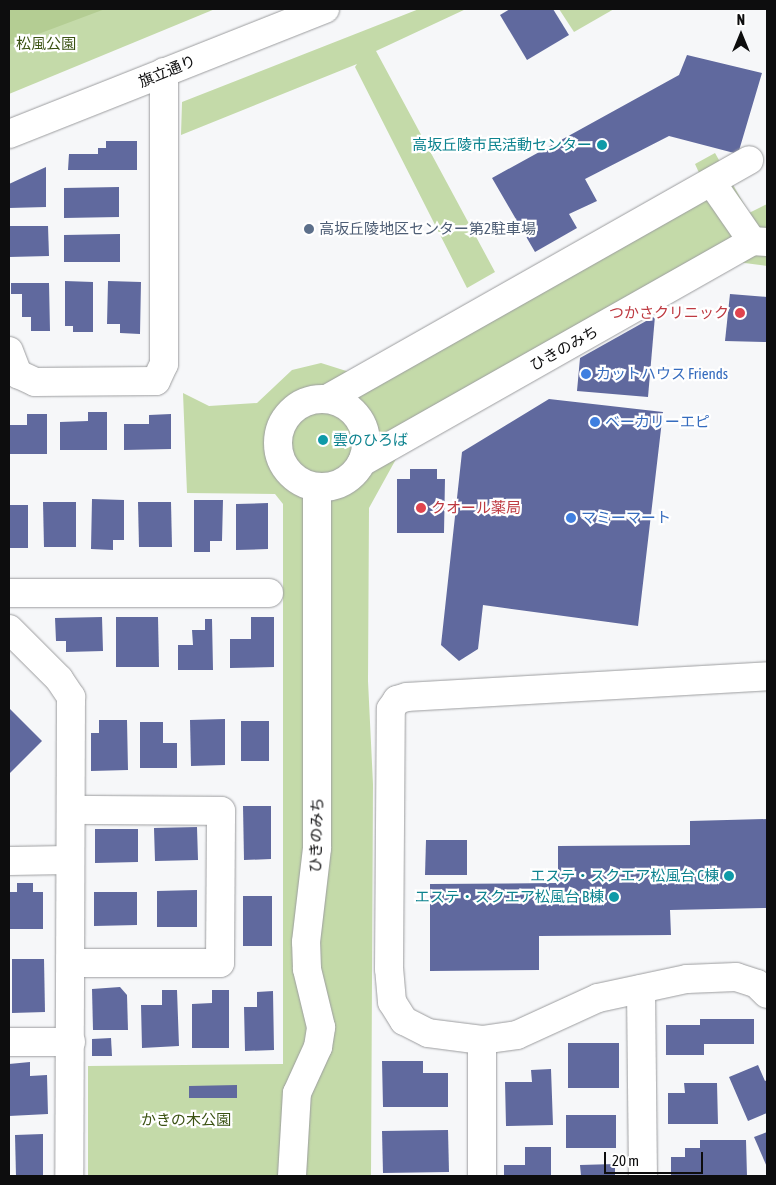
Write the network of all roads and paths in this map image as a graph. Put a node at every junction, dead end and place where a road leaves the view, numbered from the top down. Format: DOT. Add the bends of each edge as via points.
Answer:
graph roads {
  1 [pos="325,9"];
  2 [pos="164,72"];
  3 [pos="9,134"];
  4 [pos="749,160"];
  5 [pos="712,183"];
  6 [pos="759,242"];
  7 [pos="9,351"];
  8 [pos="327,399"];
  9 [pos="362,462"];
  10 [pos="318,487"];
  11 [pos="9,593"];
  12 [pos="269,593"];
  13 [pos="9,629"];
  14 [pos="767,676"];
  15 [pos="72,810"];
  16 [pos="69,860"];
  17 [pos="9,861"];
  18 [pos="71,963"];
  19 [pos="641,989"];
  20 [pos="767,994"];
  21 [pos="482,1040"];
  22 [pos="9,1042"];
  23 [pos="71,1042"];
  24 [pos="69,1176"];
  25 [pos="292,1176"];
  26 [pos="482,1176"];
  27 [pos="643,1176"];
  1 -- 2 [label="street, 旗立通り"];
  2 -- 3 [label="street, 旗立通り"];
  2 -- 7 [label="street" via="164,364 156,381 35,382 18,374"];
  4 -- 5 [label="street"];
  5 -- 6 [label="street"];
  5 -- 8 [label="street"];
  6 -- 9 [label="street, ひきのみち"];
  8 -- 9 [label="street" via="345,404 364,427 367,442"];
  8 -- 10 [label="street" via="303,402 292,411 278,435 278,450 291,474"];
  9 -- 10 [label="street" via="347,481"];
  10 -- 25 [label="street, ひきのみち" via="317,848 306,942 307,969 321,1027 318,1047 297,1093"];
  11 -- 12 [label="street"];
  13 -- 15 [label="street" via="59,679 71,697"];
  14 -- 21 [label="street" via="397,700 391,709 389,969 392,1002 404,1021 428,1033"];
  15 -- 16 [label="street"];
  15 -- 18 [label="street" via="221,811 220,963"];
  16 -- 17 [label="street"];
  16 -- 18 [label="street"];
  18 -- 23 [label="street"];
  19 -- 20 [label="street" via="687,979 736,977 757,984"];
  19 -- 21 [label="street" via="598,998 517,1035"];
  19 -- 27 [label="street"];
  21 -- 26 [label="street"];
  22 -- 23 [label="street"];
  23 -- 24 [label="street"];
}
